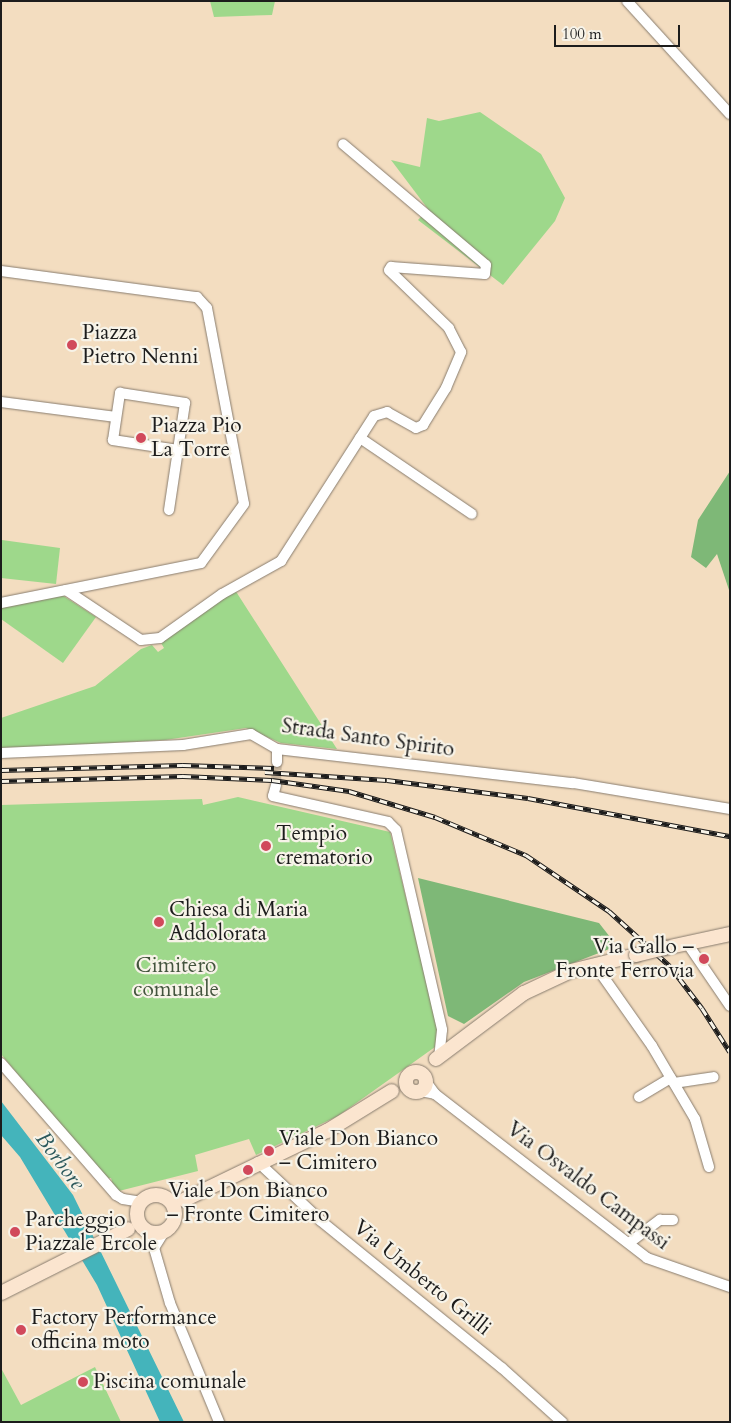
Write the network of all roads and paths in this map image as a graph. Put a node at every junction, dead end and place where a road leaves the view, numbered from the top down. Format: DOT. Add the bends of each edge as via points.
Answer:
graph roads {
  1 [pos="627,1"];
  2 [pos="730,114"];
  3 [pos="343,144"];
  4 [pos="1,271"];
  5 [pos="70,400"];
  6 [pos="1,402"];
  7 [pos="69,410"];
  8 [pos="116,417"];
  9 [pos="360,438"];
  10 [pos="178,450"];
  11 [pos="169,510"];
  12 [pos="472,514"];
  13 [pos="66,590"];
  14 [pos="1,603"];
  15 [pos="277,749"];
  16 [pos="1,752"];
  17 [pos="277,762"];
  18 [pos="276,785"];
  19 [pos="730,809"];
  20 [pos="730,934"];
  21 [pos="687,943"];
  22 [pos="595,965"];
  23 [pos="730,1006"];
  24 [pos="438,1058"];
  25 [pos="1,1063"];
  26 [pos="714,1077"];
  27 [pos="672,1081"];
  28 [pos="420,1084"];
  29 [pos="639,1097"];
  30 [pos="258,1162"];
  31 [pos="709,1167"];
  32 [pos="142,1202"];
  33 [pos="176,1204"];
  34 [pos="673,1220"];
  35 [pos="136,1227"];
  36 [pos="164,1232"];
  37 [pos="629,1243"];
  38 [pos="154,1248"];
  39 [pos="730,1288"];
  40 [pos="1,1293"];
  41 [pos="220,1422"];
  42 [pos="562,1422"];
  1 -- 2 [label="street"];
  3 -- 9 [label="street" via="486,265 487,271 485,274 390,268 392,274 449,328 460,352 446,388 423,425 410,427 387,412 381,412"];
  4 -- 13 [label="street" via="197,297 206,308 244,504 201,562"];
  5 -- 7 [label="street"];
  6 -- 7 [label="street"];
  7 -- 8 [label="street"];
  8 -- 10 [label="street" via="113,440"];
  8 -- 10 [label="street" via="120,393 185,403"];
  9 -- 12 [label="street"];
  9 -- 13 [label="street" via="281,561 222,594 160,638 141,640"];
  10 -- 11 [label="street"];
  13 -- 14 [label="street"];
  15 -- 16 [label="street, Strada Santo Spirito" via="251,734 183,745"];
  15 -- 17 [label="street"];
  15 -- 19 [label="street, Strada Santo Spirito" via="573,783"];
  18 -- 24 [label="street" via="273,796 388,822 396,830 442,1030"];
  20 -- 21 [label="street"];
  21 -- 22 [label="street, bridge"];
  21 -- 23 [label="street"];
  22 -- 24 [label="street" via="571,971 524,993"];
  22 -- 27 [label="street" via="636,1022"];
  24 -- 28 [label="street"];
  25 -- 32 [label="street" via="116,1194 122,1199"];
  26 -- 27 [label="street"];
  27 -- 29 [label="street"];
  27 -- 31 [label="street" via="698,1128"];
  28 -- 30 [label="street" via="392,1091 350,1119"];
  28 -- 37 [label="street, Via Osvaldo Campassi"];
  30 -- 33 [label="street"];
  30 -- 42 [label="street, Via Umberto Grilli" via="321,1220 502,1368"];
  32 -- 33 [label="street" via="158,1195"];
  32 -- 35 [label="street"];
  33 -- 36 [label="street" via="173,1223"];
  34 -- 37 [label="street" via="660,1220"];
  35 -- 36 [label="street"];
  35 -- 38 [label="street"];
  35 -- 40 [label="street"];
  36 -- 38 [label="street"];
  37 -- 39 [label="street, Via Osvaldo Campassi" via="662,1266"];
  38 -- 41 [label="street" via="170,1302"];
}
